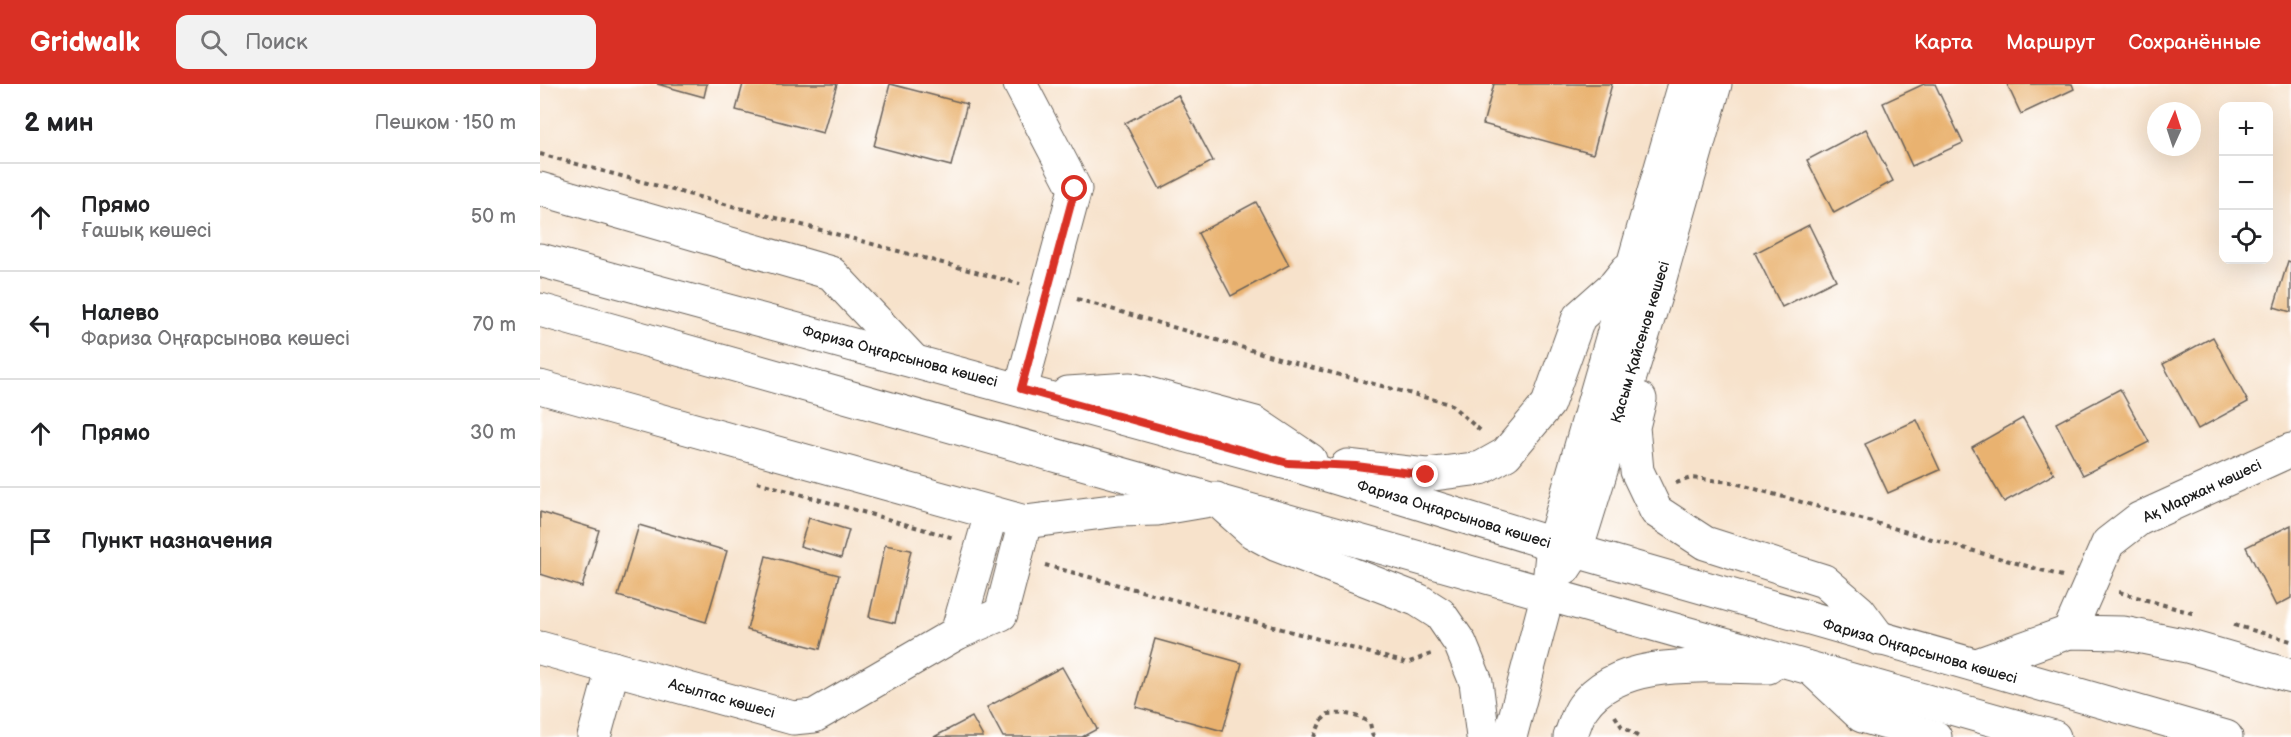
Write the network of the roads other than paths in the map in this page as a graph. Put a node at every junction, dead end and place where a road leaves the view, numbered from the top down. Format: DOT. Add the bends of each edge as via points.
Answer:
graph roads {
  1 [pos="1020,84"];
  2 [pos="1684,84"];
  3 [pos="1715,84"];
  4 [pos="540,189"];
  5 [pos="540,260"];
  6 [pos="1630,266"];
  7 [pos="1655,296"];
  8 [pos="540,310"];
  9 [pos="913,360"];
  10 [pos="540,387"];
  11 [pos="1032,392"];
  12 [pos="2291,450"];
  13 [pos="1314,468"];
  14 [pos="1216,499"];
  15 [pos="991,514"];
  16 [pos="1025,522"];
  17 [pos="1565,548"];
  18 [pos="1548,593"];
  19 [pos="2069,632"];
  20 [pos="957,633"];
  21 [pos="1880,639"];
  22 [pos="540,648"];
  23 [pos="1977,665"];
  24 [pos="613,668"];
  25 [pos="1810,668"];
  26 [pos="2291,676"];
  27 [pos="594,737"];
  28 [pos="1483,737"];
  29 [pos="1510,737"];
  30 [pos="1570,737"];
  31 [pos="1935,737"];
  32 [pos="2054,737"];
  33 [pos="2226,737"];
  1 -- 11 [label="street" via="1075,189"];
  2 -- 6 [label="street, Қасым Қайсенов көшесі"];
  3 -- 7 [label="street, Қасым Қайсенов көшесі"];
  4 -- 9 [label="street" via="831,273"];
  5 -- 9 [label="street, Фариза Оңғарсынова көшесі"];
  6 -- 13 [label="street" via="1579,317 1548,404 1506,454 1481,468 1426,475 1356,466"];
  6 -- 17 [label="street, Қасым Қайсенов көшесі"];
  7 -- 17 [label="street, Қасым Қайсенов көшесі"];
  7 -- 21 [label="street" via="1658,331 1632,427 1637,471 1656,511 1705,543 1824,581 1859,611"];
  8 -- 14 [label="street"];
  9 -- 11 [label="street, Фариза Оңғарсынова көшесі"];
  10 -- 15 [label="street"];
  11 -- 13 [label="street, Фариза Оңғарсынова көшесі"];
  12 -- 19 [label="street, Ақ Маржан көшесі" via="2139,519 2108,543"];
  13 -- 17 [label="street, Фариза Оңғарсынова көшесі"];
  14 -- 16 [label="street"];
  14 -- 18 [label="street"];
  14 -- 28 [label="street" via="1252,532 1277,545 1418,600 1440,614 1460,643 1476,682"];
  15 -- 16 [label="street"];
  15 -- 20 [label="street"];
  16 -- 20 [label="street, Асылтас көшесі" via="1001,614"];
  17 -- 18 [label="street, Қасым Қайсенов көшесі"];
  17 -- 21 [label="street, Фариза Оңғарсынова көшесі"];
  18 -- 25 [label="street"];
  18 -- 29 [label="street, Қасым Қайсенов көшесі"];
  19 -- 23 [label="street"];
  19 -- 26 [label="street" via="2123,633 2187,646"];
  20 -- 24 [label="street, Асылтас көшесі" via="814,716 793,718"];
  21 -- 23 [label="street, Фариза Оңғарсынова көшесі"];
  22 -- 24 [label="street, Асылтас көшесі"];
  23 -- 33 [label="street, Фариза Оңғарсынова көшесі"];
  24 -- 27 [label="street"];
  25 -- 30 [label="street" via="1694,667 1637,671 1606,685 1583,707"];
  25 -- 31 [label="street" via="1862,716"];
  25 -- 32 [label="street"];
}
